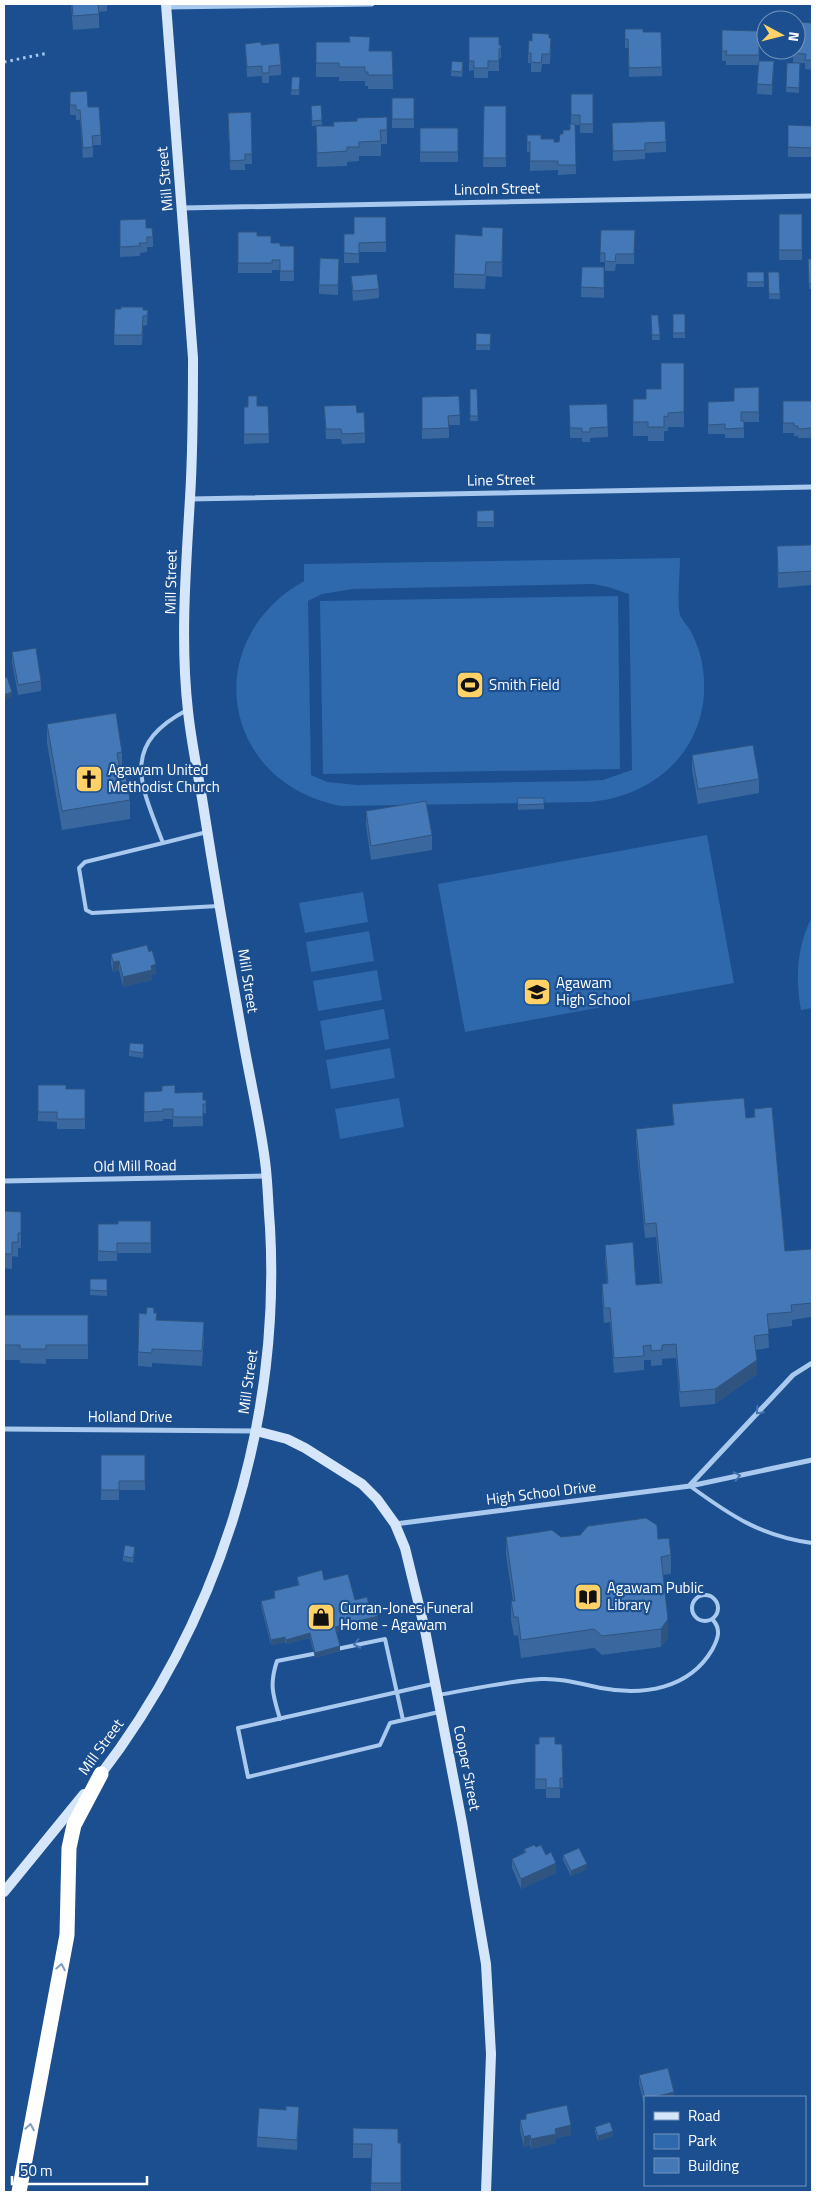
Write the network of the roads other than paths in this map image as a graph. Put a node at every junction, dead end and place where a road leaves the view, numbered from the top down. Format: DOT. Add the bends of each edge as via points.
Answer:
graph roads {
  1 [pos="372,4"];
  2 [pos="166,6"];
  3 [pos="812,196"];
  4 [pos="182,208"];
  5 [pos="812,487"];
  6 [pos="190,499"];
  7 [pos="187,709"];
  8 [pos="207,832"];
  9 [pos="163,844"];
  10 [pos="221,906"];
  11 [pos="267,1176"];
  12 [pos="4,1181"];
  13 [pos="812,1363"];
  14 [pos="4,1429"];
  15 [pos="256,1431"];
  16 [pos="812,1460"];
  17 [pos="690,1486"];
  18 [pos="395,1524"];
  19 [pos="812,1543"];
  20 [pos="712,1619"];
  21 [pos="331,1650"];
  22 [pos="322,1652"];
  23 [pos="435,1684"];
  24 [pos="396,1693"];
  25 [pos="438,1695"];
  26 [pos="441,1711"];
  27 [pos="280,1719"];
  28 [pos="403,1720"];
  29 [pos="101,1774"];
  30 [pos="4,1892"];
  31 [pos="19,2192"];
  32 [pos="486,2192"];
  1 -- 2 [label="street"];
  2 -- 4 [label="street, Mill Street"];
  3 -- 4 [label="street, Lincoln Street"];
  4 -- 6 [label="street, Mill Street" via="193,358"];
  5 -- 6 [label="street, Line Street"];
  6 -- 7 [label="street, Mill Street" via="185,598"];
  7 -- 8 [label="street, Mill Street"];
  7 -- 9 [label="lane" via="156,730 141,760 140,776"];
  8 -- 9 [label="lane"];
  8 -- 10 [label="street, Mill Street"];
  9 -- 10 [label="lane" via="85,862 79,868 86,910"];
  10 -- 11 [label="street, Mill Street"];
  11 -- 12 [label="street, Old Mill Road"];
  11 -- 15 [label="street, Mill Street" via="271,1319"];
  13 -- 17 [label="street, one-way" via="793,1375"];
  14 -- 15 [label="street, Holland Drive"];
  15 -- 18 [label="street, Cooper Street" via="287,1439 353,1477 377,1499"];
  15 -- 29 [label="street, Mill Street" via="228,1534 196,1615 156,1693"];
  17 -- 16 [label="street, High School Drive, one-way"];
  17 -- 18 [label="street, High School Drive"];
  17 -- 19 [label="lane" via="737,1519 790,1540"];
  18 -- 23 [label="street, Cooper Street" via="417,1595"];
  20 -- 20 [label="lane" via="718,1608 716,1600 708,1596 696,1599 692,1607 694,1615 701,1620"];
  20 -- 25 [label="lane" via="719,1634 708,1656 691,1673 664,1688 612,1690 565,1680 541,1679"];
  24 -- 21 [label="lane, one-way" via="385,1639"];
  22 -- 27 [label="lane" via="277,1661 272,1677"];
  23 -- 24 [label="lane"];
  23 -- 25 [label="street, Cooper Street"];
  24 -- 27 [label="lane"];
  24 -- 28 [label="lane"];
  25 -- 26 [label="street, Cooper Street"];
  26 -- 28 [label="lane"];
  26 -- 32 [label="street, Cooper Street" via="488,1984 491,2054"];
  27 -- 28 [label="lane" via="238,1728 248,1777 380,1745 390,1723"];
  29 -- 30 [label="street, Mill Street"];
  31 -- 29 [label="highway, one-way" via="67,1935 69,1848 74,1825"];
}
